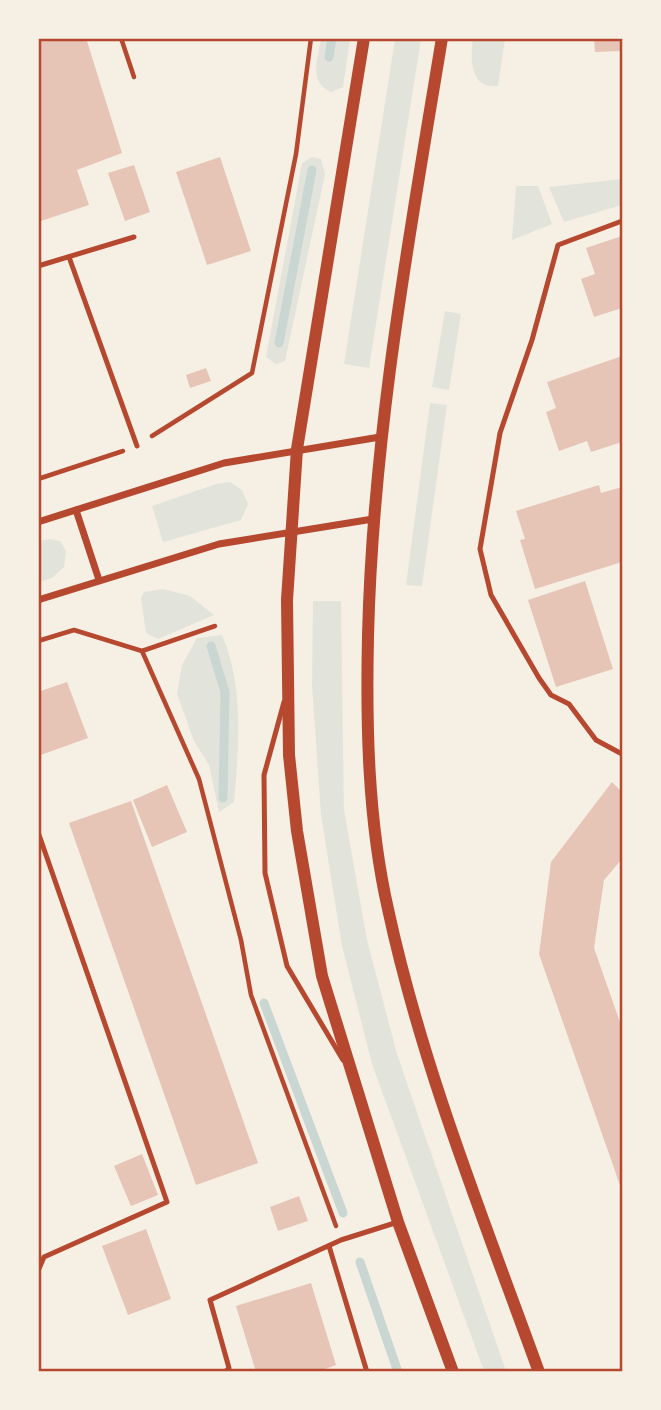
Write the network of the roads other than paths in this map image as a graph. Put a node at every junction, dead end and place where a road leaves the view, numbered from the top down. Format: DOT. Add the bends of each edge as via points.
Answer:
graph roads {
  1 [pos="364,38"];
  2 [pos="442,38"];
  3 [pos="622,221"];
  4 [pos="134,237"];
  5 [pos="69,257"];
  6 [pos="38,266"];
  7 [pos="380,437"];
  8 [pos="137,446"];
  9 [pos="297,449"];
  10 [pos="76,510"];
  11 [pos="373,519"];
  12 [pos="38,522"];
  13 [pos="291,530"];
  14 [pos="99,580"];
  15 [pos="38,600"];
  16 [pos="289,686"];
  17 [pos="622,754"];
  18 [pos="38,832"];
  19 [pos="348,1069"];
  20 [pos="398,1222"];
  21 [pos="329,1246"];
  22 [pos="38,1270"];
  23 [pos="225,1371"];
  24 [pos="368,1371"];
  25 [pos="453,1371"];
  26 [pos="539,1371"];
  1 -- 9 [label="street"];
  2 -- 7 [label="street"];
  3 -- 17 [label="lane" via="558,245 500,433 480,548 491,595 539,678 551,695 569,704 596,740"];
  4 -- 5 [label="lane"];
  5 -- 6 [label="lane"];
  5 -- 8 [label="lane"];
  7 -- 9 [label="street"];
  7 -- 11 [label="street"];
  9 -- 10 [label="street" via="224,463"];
  9 -- 13 [label="street"];
  10 -- 12 [label="street"];
  10 -- 14 [label="street"];
  11 -- 13 [label="street"];
  11 -- 26 [label="street" via="366,705 373,807 387,908 424,1043"];
  13 -- 14 [label="street" via="219,544"];
  13 -- 16 [label="street"];
  14 -- 15 [label="street"];
  16 -- 19 [label="street" via="296,831 322,976"];
  16 -- 19 [label="lane" via="264,775 265,873 286,966"];
  18 -- 22 [label="lane" via="167,1202 44,1257"];
  19 -- 20 [label="street"];
  20 -- 21 [label="lane"];
  20 -- 25 [label="street"];
  21 -- 23 [label="lane" via="210,1300 229,1368"];
  21 -- 24 [label="lane"];
}
